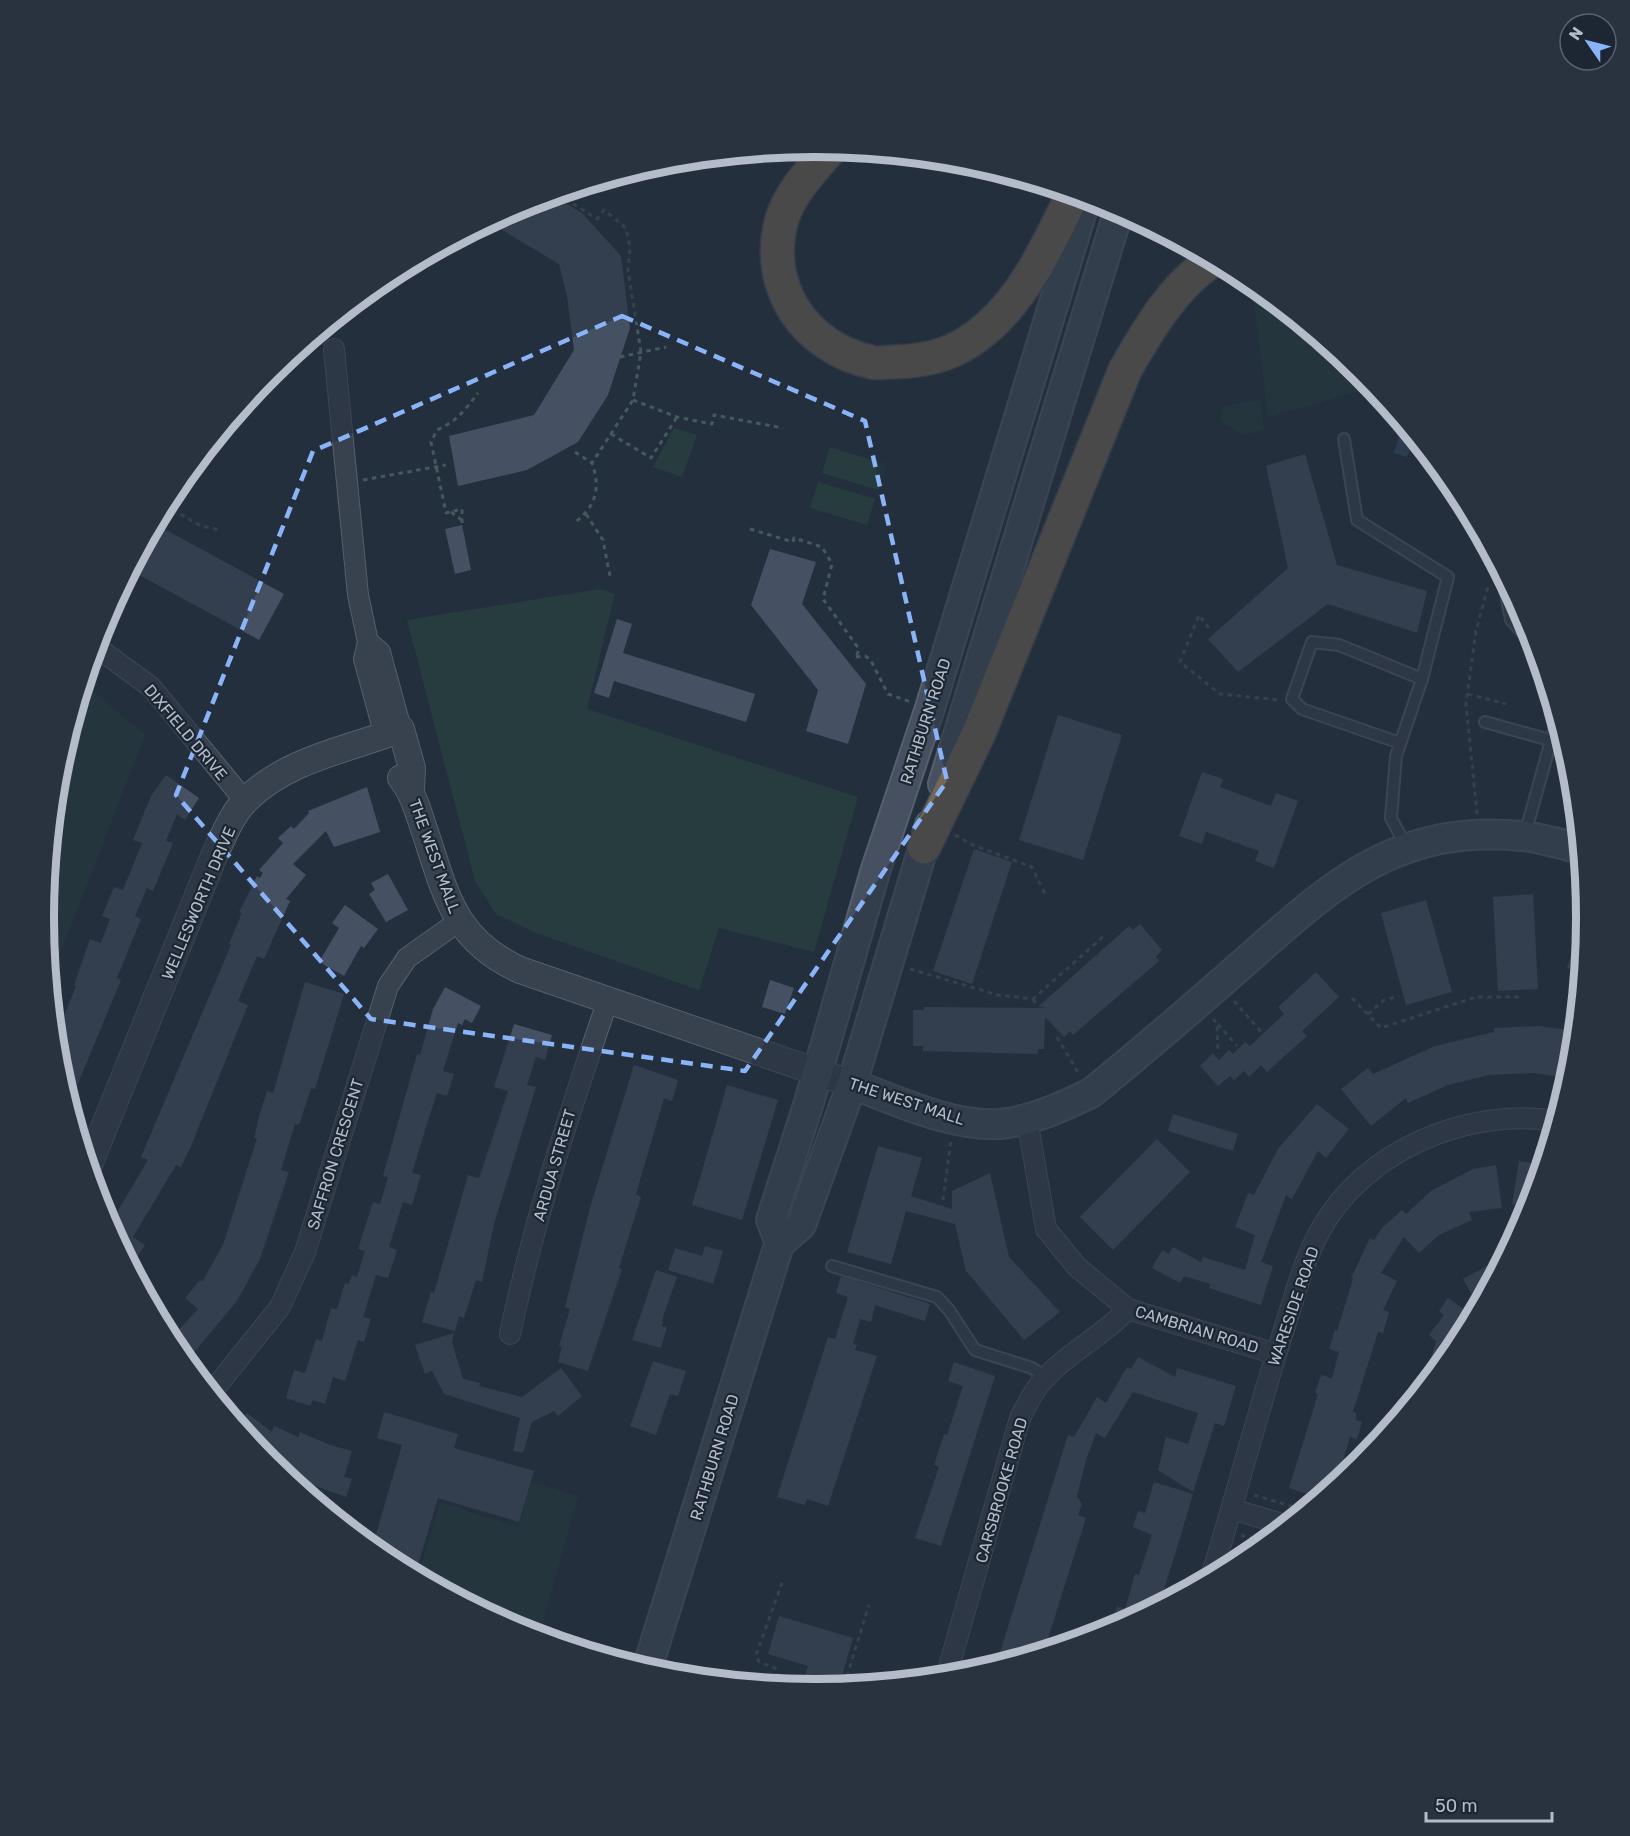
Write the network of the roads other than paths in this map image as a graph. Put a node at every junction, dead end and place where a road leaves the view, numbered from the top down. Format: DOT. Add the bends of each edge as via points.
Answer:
graph roads {
  1 [pos="823,157"];
  2 [pos="1069,201"];
  3 [pos="1083,206"];
  4 [pos="1116,219"];
  5 [pos="1207,266"];
  6 [pos="334,349"];
  7 [pos="1344,439"];
  8 [pos="1502,590"];
  9 [pos="1518,628"];
  10 [pos="102,651"];
  11 [pos="1422,679"];
  12 [pos="1485,722"];
  13 [pos="1552,732"];
  14 [pos="393,733"];
  15 [pos="1550,738"];
  16 [pos="1554,740"];
  17 [pos="1400,743"];
  18 [pos="245,801"];
  19 [pos="1525,836"];
  20 [pos="924,847"];
  21 [pos="1572,847"];
  22 [pos="1407,848"];
  23 [pos="459,921"];
  24 [pos="608,1000"];
  25 [pos="818,1072"];
  26 [pos="852,1084"];
  27 [pos="1027,1119"];
  28 [pos="1548,1121"];
  29 [pos="92,1157"];
  30 [pos="780,1243"];
  31 [pos="831,1266"];
  32 [pos="1128,1309"];
  33 [pos="510,1334"];
  34 [pos="1276,1353"];
  35 [pos="1046,1378"];
  36 [pos="216,1388"];
  37 [pos="1232,1509"];
  38 [pos="1277,1523"];
  39 [pos="1214,1566"];
  40 [pos="650,1660"];
  41 [pos="949,1666"];
  1 -- 2 [label="highway" via="801,183 782,218 778,267 791,310 823,343 872,363 925,362 958,348 986,329 1026,282"];
  3 -- 25 [label="main road, RATHBURN ROAD" via="930,708 875,872"];
  4 -- 20 [label="main road, RATHBURN ROAD"];
  5 -- 20 [label="highway" via="1174,296 1149,328 1125,370 979,733"];
  6 -- 14 [label="street, THE WEST MALL" via="358,595 368,642 380,652"];
  7 -- 11 [label="lane" via="1357,520 1448,577"];
  8 -- 9 [label="lane" via="1511,620"];
  10 -- 18 [label="street, DIXFIELD DRIVE" via="152,687"];
  11 -- 17 [label="lane"];
  11 -- 17 [label="lane" via="1339,645 1312,642 1292,699 1302,709"];
  12 -- 15 [label="lane"];
  13 -- 15 [label="lane"];
  14 -- 18 [label="street, WELLESWORTH DRIVE" via="304,761 272,779"];
  14 -- 23 [label="street, THE WEST MALL" via="412,768 411,791"];
  15 -- 16 [label="lane"];
  15 -- 19 [label="lane"];
  17 -- 22 [label="lane" via="1391,818"];
  18 -- 29 [label="street, WELLESWORTH DRIVE" via="214,856"];
  19 -- 21 [label="main road, THE WEST MALL"];
  19 -- 22 [label="main road, THE WEST MALL" via="1480,834"];
  20 -- 26 [label="main road, RATHBURN ROAD"];
  22 -- 27 [label="main road, THE WEST MALL" via="1366,866 1329,889 1219,984 1207,1013 1091,1093"];
  23 -- 24 [label="street, THE WEST MALL" via="472,939 502,962"];
  23 -- 36 [label="street, SAFFRON CRESCENT" via="407,958 388,986 305,1252 280,1307"];
  24 -- 25 [label="street, THE WEST MALL"];
  24 -- 33 [label="street, ARDUA STREET" via="561,1136"];
  25 -- 26 [label="street, THE WEST MALL"];
  25 -- 30 [label="main road, RATHBURN ROAD" via="771,1220"];
  26 -- 27 [label="main road, THE WEST MALL" via="954,1119 999,1124"];
  26 -- 30 [label="main road, RATHBURN ROAD" via="801,1225"];
  27 -- 32 [label="street, CAMBRIAN ROAD" via="1046,1229 1077,1267"];
  28 -- 34 [label="street, WARESIDE ROAD" via="1508,1119 1462,1126 1418,1142 1371,1173 1321,1228"];
  30 -- 40 [label="main road, RATHBURN ROAD"];
  31 -- 35 [label="lane" via="937,1296 975,1350 1032,1368"];
  32 -- 34 [label="street, CAMBRIAN ROAD"];
  32 -- 35 [label="street, CARSBROOKE ROAD"];
  34 -- 37 [label="street, WARESIDE ROAD"];
  35 -- 41 [label="street, CARSBROOKE ROAD" via="1020,1418"];
  37 -- 38 [label="street"];
  37 -- 39 [label="street, WARESIDE ROAD"];
}
